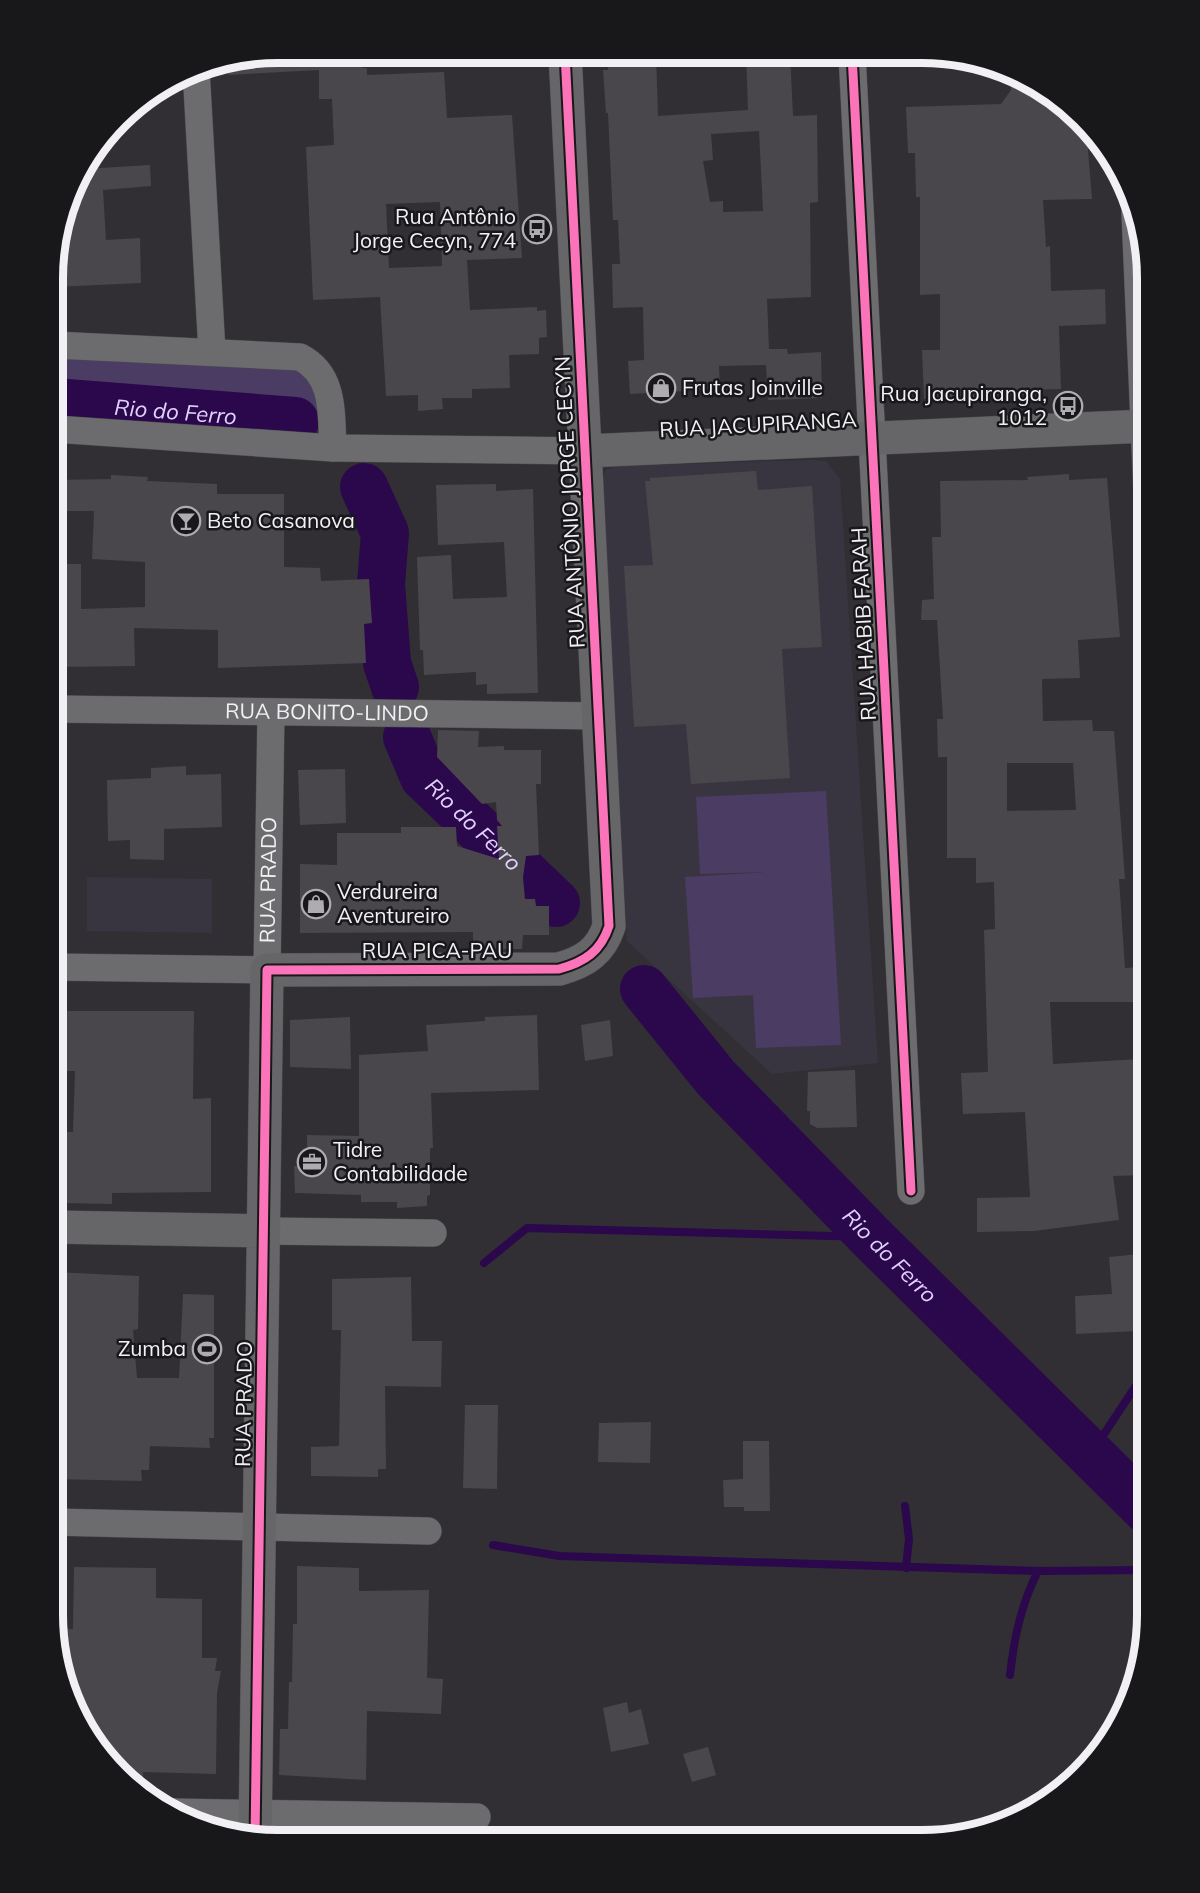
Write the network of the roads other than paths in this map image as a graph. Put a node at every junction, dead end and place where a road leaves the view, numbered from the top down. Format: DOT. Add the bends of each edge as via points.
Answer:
graph roads {
  1 [pos="566,63"];
  2 [pos="852,63"];
  3 [pos="197,79"];
  4 [pos="63,345"];
  5 [pos="212,352"];
  6 [pos="1137,426"];
  7 [pos="63,430"];
  8 [pos="872,438"];
  9 [pos="333,448"];
  10 [pos="586,451"];
  11 [pos="63,709"];
  12 [pos="271,712"];
  13 [pos="599,716"];
  14 [pos="600,947"];
  15 [pos="63,967"];
  16 [pos="267,970"];
  17 [pos="911,1191"];
  18 [pos="63,1227"];
  19 [pos="264,1231"];
  20 [pos="433,1233"];
  21 [pos="63,1522"];
  22 [pos="260,1527"];
  23 [pos="428,1531"];
  24 [pos="477,1817"];
  25 [pos="205,1818"];
  26 [pos="256,1826"];
  1 -- 10 [label="street, RUA ANTÔNIO JORGE CECYN"];
  2 -- 8 [label="street, RUA HABIB FARAH"];
  3 -- 5 [label="street"];
  4 -- 5 [label="street"];
  5 -- 9 [label="street" via="285,355 312,363 328,388"];
  6 -- 8 [label="street, RUA JACUPIRANGA"];
  7 -- 9 [label="street, RUA JACUPIRANGA"];
  8 -- 10 [label="street, RUA JACUPIRANGA"];
  8 -- 17 [label="street, RUA HABIB FARAH"];
  9 -- 10 [label="street, RUA JACUPIRANGA"];
  10 -- 13 [label="street, RUA ANTÔNIO JORGE CECYN"];
  11 -- 12 [label="street, RUA BONITO-LINDO"];
  12 -- 13 [label="street, RUA BONITO-LINDO"];
  12 -- 16 [label="street, RUA PRADO"];
  13 -- 14 [label="street, RUA ANTÔNIO JORGE CECYN" via="610,912"];
  14 -- 16 [label="street, RUA PICA-PAU" via="588,958 559,969"];
  15 -- 16 [label="street, RUA PICA-PAU"];
  16 -- 19 [label="street, RUA PRADO"];
  18 -- 19 [label="street"];
  19 -- 20 [label="street"];
  19 -- 22 [label="street, RUA PRADO"];
  21 -- 22 [label="street"];
  22 -- 23 [label="street"];
  22 -- 26 [label="street, RUA PRADO"];
  24 -- 26 [label="street"];
  25 -- 26 [label="street"];
}
